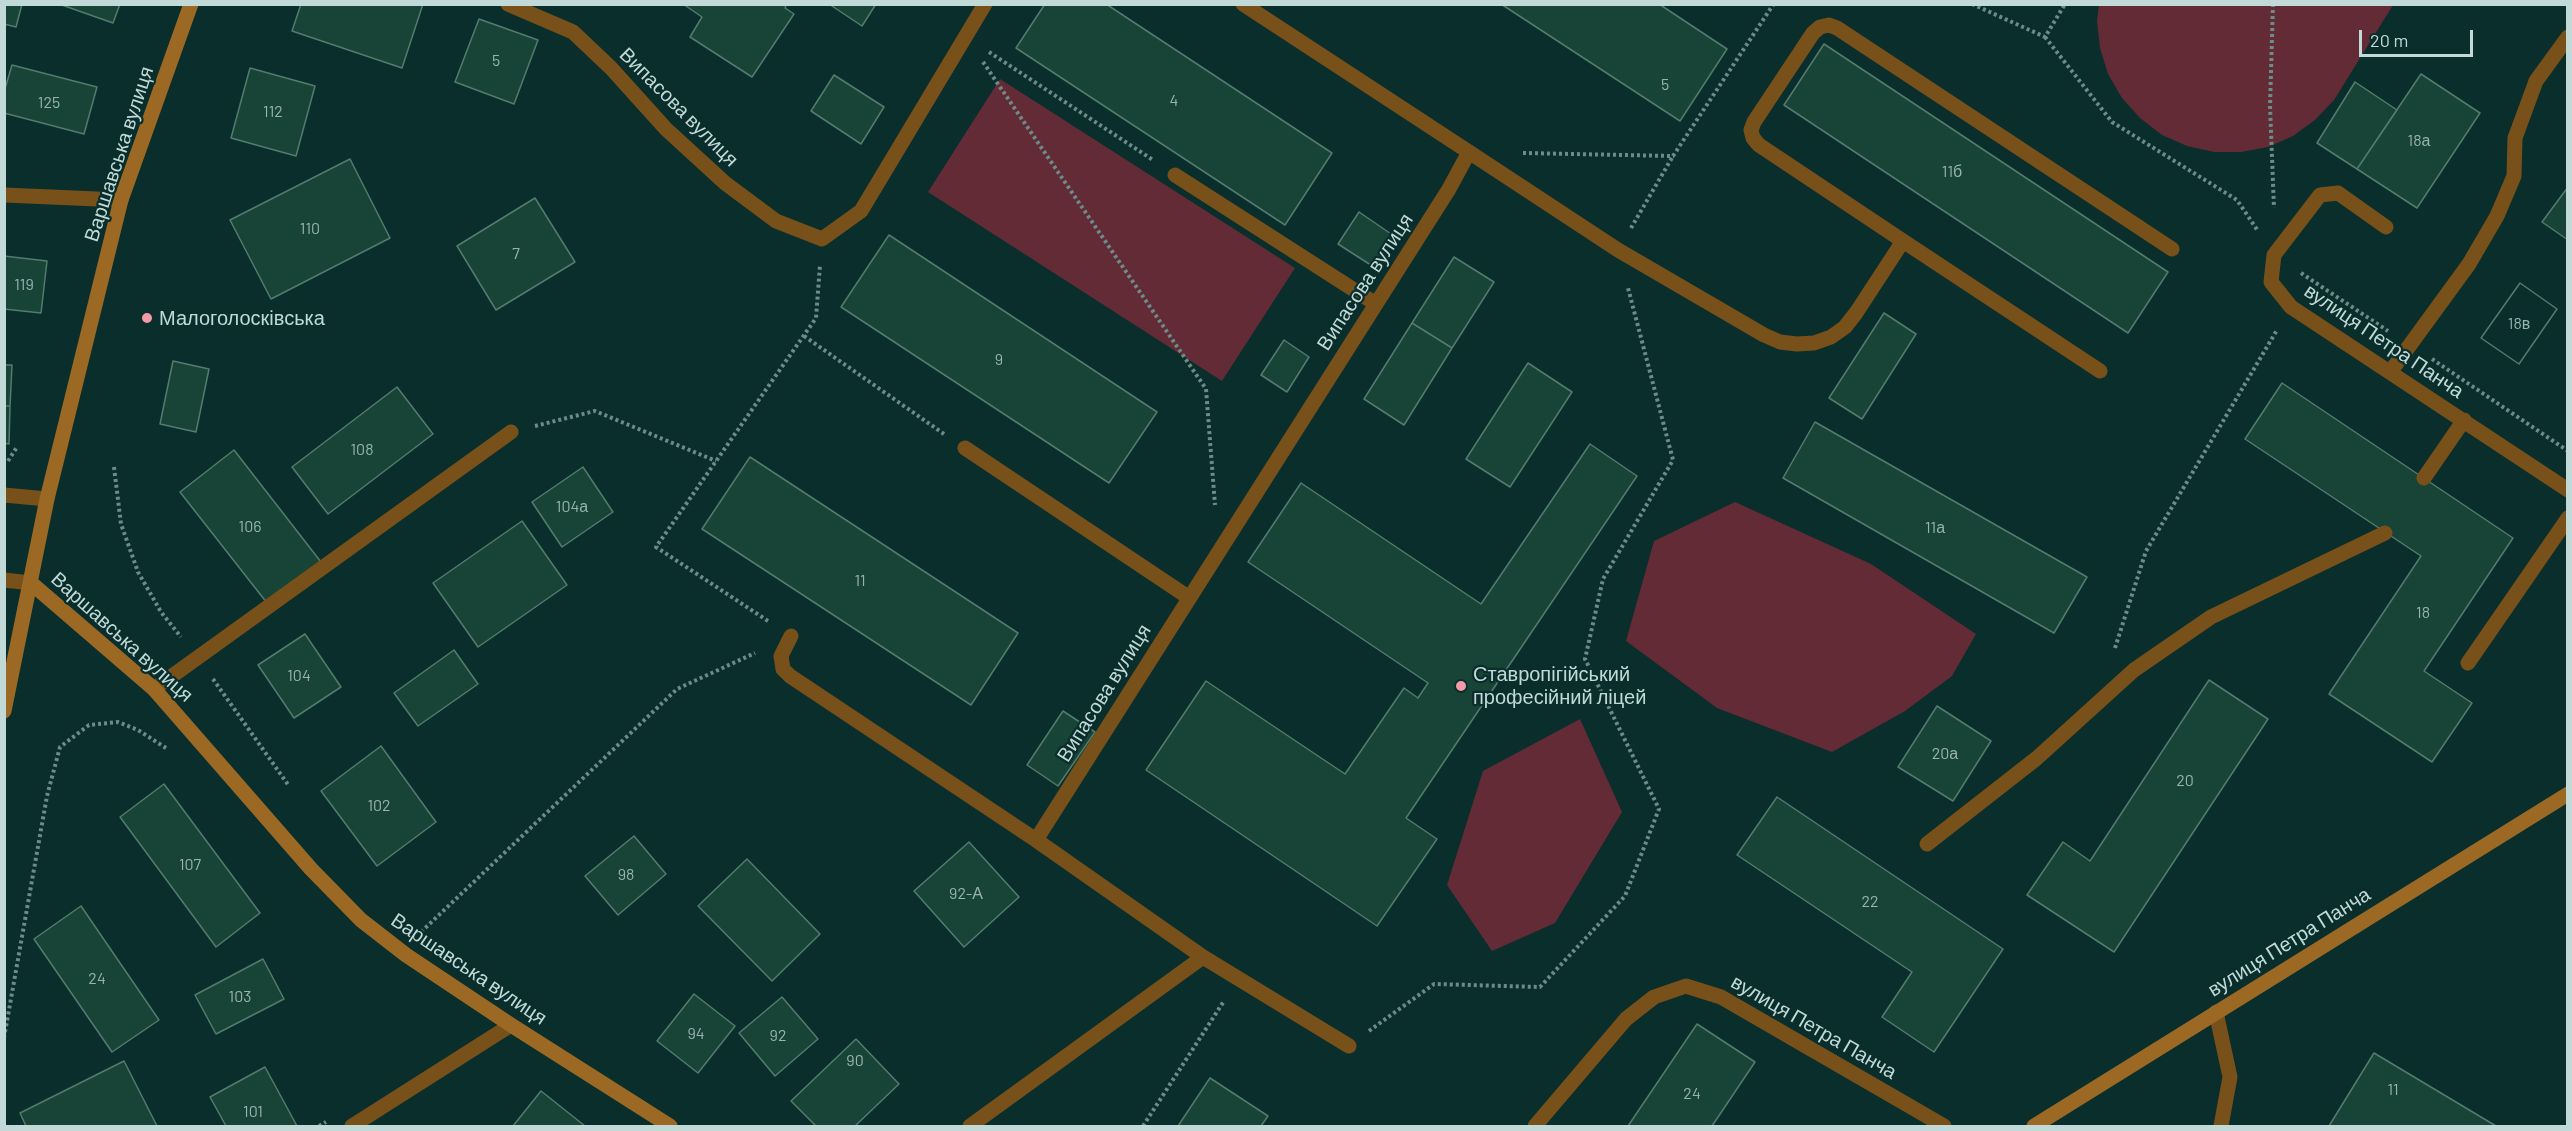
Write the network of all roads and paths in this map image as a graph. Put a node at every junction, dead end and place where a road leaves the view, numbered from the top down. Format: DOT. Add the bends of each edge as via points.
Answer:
graph roads {
  1 [pos="191,4"];
  2 [pos="508,4"];
  3 [pos="985,4"];
  4 [pos="1243,4"];
  5 [pos="1972,4"];
  6 [pos="2066,4"];
  7 [pos="2273,4"];
  8 [pos="1774,5"];
  9 [pos="966,37"];
  10 [pos="2568,38"];
  11 [pos="1469,152"];
  12 [pos="1517,153"];
  13 [pos="1673,156"];
  14 [pos="1175,175"];
  15 [pos="4,195"];
  16 [pos="121,200"];
  17 [pos="2385,227"];
  18 [pos="822,238"];
  19 [pos="1903,241"];
  20 [pos="2172,249"];
  21 [pos="1618,250"];
  22 [pos="2274,255"];
  23 [pos="1376,304"];
  24 [pos="2291,307"];
  25 [pos="804,336"];
  26 [pos="2100,371"];
  27 [pos="2391,371"];
  28 [pos="2464,420"];
  29 [pos="511,432"];
  30 [pos="17,447"];
  31 [pos="965,448"];
  32 [pos="8,461"];
  33 [pos="716,461"];
  34 [pos="114,467"];
  35 [pos="2424,478"];
  36 [pos="2568,490"];
  37 [pos="4,495"];
  38 [pos="47,499"];
  39 [pos="2568,519"];
  40 [pos="2385,533"];
  41 [pos="1219,550"];
  42 [pos="4,580"];
  43 [pos="31,583"];
  44 [pos="1188,597"];
  45 [pos="791,636"];
  46 [pos="2112,658"];
  47 [pos="198,659"];
  48 [pos="2468,663"];
  49 [pos="154,689"];
  50 [pos="4,711"];
  51 [pos="171,753"];
  52 [pos="289,786"];
  53 [pos="2568,794"];
  54 [pos="1036,840"];
  55 [pos="1927,844"];
  56 [pos="421,932"];
  57 [pos="1203,957"];
  58 [pos="1239,979"];
  59 [pos="2216,1012"];
  60 [pos="511,1025"];
  61 [pos="4,1038"];
  62 [pos="1349,1046"];
  63 [pos="352,1126"];
  64 [pos="670,1126"];
  65 [pos="970,1126"];
  66 [pos="1143,1126"];
  67 [pos="1535,1126"];
  68 [pos="1944,1126"];
  69 [pos="2034,1126"];
  70 [pos="2221,1126"];
  1 -- 16 [label="street, Варшавська вулиця"];
  2 -- 18 [label="street, Випасова вулиця" via="573,32 666,129 725,183 776,221"];
  3 -- 9 [label="street"];
  4 -- 11 [label="street"];
  5 -- 6 [label="path" via="2046,37"];
  7 -- 22 [label="path" via="2270,106"];
  8 -- 13 [label="path"];
  9 -- 14 [label="path"];
  9 -- 18 [label="street" via="861,211"];
  9 -- 41 [label="path" via="1206,389"];
  10 -- 27 [label="street" via="2536,81 2515,138 2514,176 2498,216 2469,264"];
  11 -- 21 [label="street"];
  11 -- 23 [label="street, Випасова вулиця"];
  12 -- 13 [label="path"];
  13 -- 21 [label="path"];
  14 -- 23 [label="street"];
  15 -- 16 [label="street"];
  16 -- 38 [label="street, Варшавська вулиця"];
  17 -- 22 [label="street" via="2338,193 2320,195"];
  18 -- 25 [label="path" via="816,318"];
  19 -- 20 [label="street" via="1753,138 1754,122 1820,27 1837,28"];
  19 -- 21 [label="street" via="1845,327 1831,337 1797,344 1764,335"];
  19 -- 26 [label="street"];
  21 -- 62 [label="path" via="1673,460 1603,579 1585,659 1659,809 1625,896 1540,987 1434,984"];
  22 -- 24 [label="street, вулиця Петра Панча" via="2271,282"];
  23 -- 41 [label="street, Випасова вулиця"];
  24 -- 27 [label="street, вулиця Петра Панча"];
  24 -- 46 [label="path" via="2146,551"];
  25 -- 31 [label="path"];
  25 -- 33 [label="path"];
  27 -- 28 [label="street, вулиця Петра Панча"];
  28 -- 35 [label="street"];
  28 -- 36 [label="street, вулиця Петра Панча"];
  29 -- 33 [label="path" via="594,411"];
  29 -- 47 [label="street"];
  30 -- 32 [label="path"];
  31 -- 44 [label="street"];
  33 -- 45 [label="path" via="656,547"];
  34 -- 47 [label="path" via="121,524 138,572 161,612"];
  37 -- 38 [label="street"];
  38 -- 43 [label="street, Варшавська вулиця"];
  39 -- 48 [label="street"];
  40 -- 55 [label="street" via="2211,617 2134,670 2037,758"];
  41 -- 44 [label="street, Випасова вулиця"];
  42 -- 43 [label="street"];
  43 -- 49 [label="street, Варшавська вулиця"];
  43 -- 50 [label="street"];
  44 -- 54 [label="street, Випасова вулиця"];
  45 -- 54 [label="street" via="781,656 783,669 790,676"];
  45 -- 56 [label="path" via="677,689"];
  47 -- 49 [label="street"];
  47 -- 52 [label="path"];
  49 -- 60 [label="street, Варшавська вулиця" via="311,869 361,920"];
  51 -- 61 [label="path" via="138,730 118,722 89,725 60,747 47,796"];
  53 -- 59 [label="street, вулиця Петра Панча"];
  54 -- 57 [label="street"];
  57 -- 58 [label="street"];
  57 -- 65 [label="street"];
  58 -- 62 [label="street"];
  58 -- 66 [label="path"];
  59 -- 69 [label="street, вулиця Петра Панча"];
  59 -- 70 [label="street" via="2230,1077"];
  60 -- 63 [label="street"];
  60 -- 64 [label="street, Варшавська вулиця"];
  67 -- 68 [label="street, вулиця Петра Панча" via="1626,1019 1654,996 1686,986 1721,997"];
}
